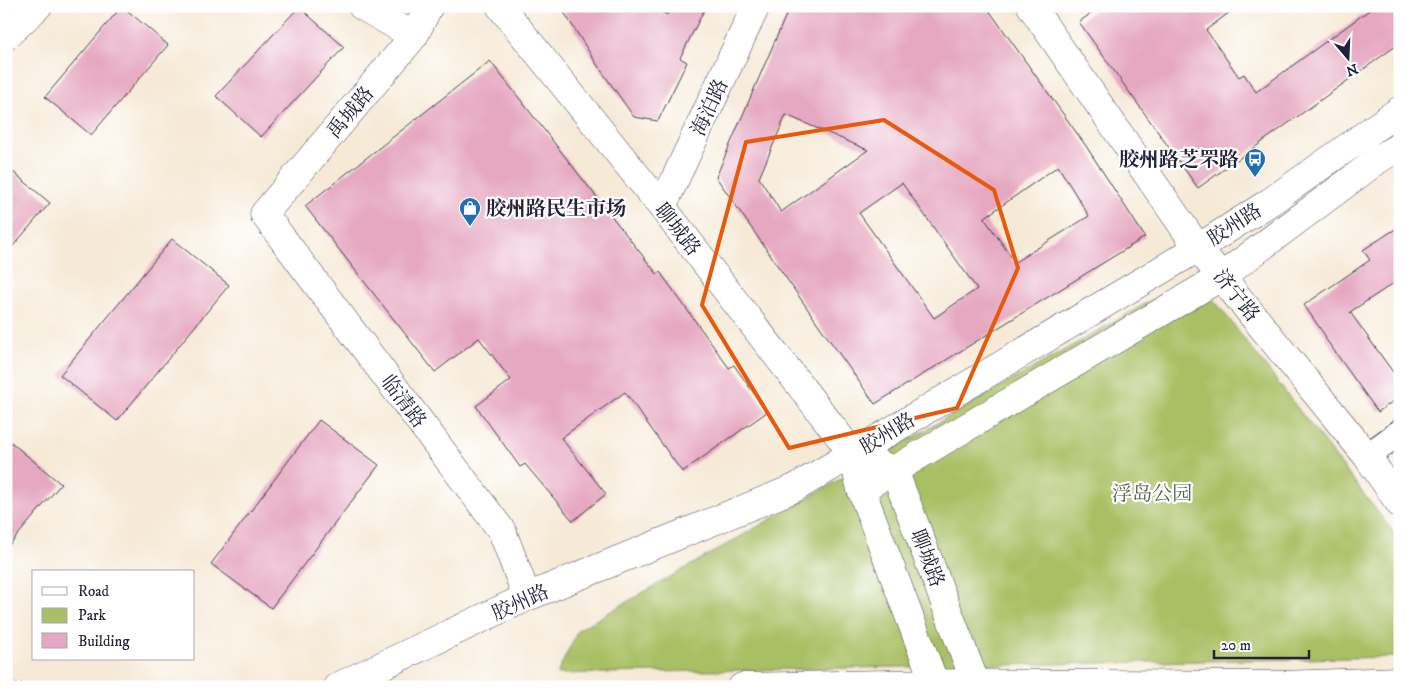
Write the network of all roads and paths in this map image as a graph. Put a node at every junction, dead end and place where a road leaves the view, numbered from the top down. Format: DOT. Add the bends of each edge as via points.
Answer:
graph roads {
  1 [pos="38,6"];
  2 [pos="362,6"];
  3 [pos="428,6"];
  4 [pos="500,6"];
  5 [pos="756,6"];
  6 [pos="1037,8"];
  7 [pos="6,36"];
  8 [pos="414,36"];
  9 [pos="1400,110"];
  10 [pos="1400,146"];
  11 [pos="662,207"];
  12 [pos="264,214"];
  13 [pos="1198,248"];
  14 [pos="1221,277"];
  15 [pos="1400,432"];
  16 [pos="853,454"];
  17 [pos="1367,456"];
  18 [pos="894,470"];
  19 [pos="861,489"];
  20 [pos="1400,504"];
  21 [pos="528,597"];
  22 [pos="1400,681"];
  23 [pos="126,682"];
  24 [pos="6,684"];
  25 [pos="935,685"];
  26 [pos="976,685"];
  27 [pos="337,687"];
  28 [pos="742,687"];
  1 -- 7 [label="main road"];
  2 -- 8 [label="main road"];
  3 -- 8 [label="main road, 禹城路"];
  4 -- 11 [label="main road, 聊城路"];
  5 -- 11 [label="main road, 海泊路"];
  6 -- 13 [label="main road, 济宁路"];
  8 -- 12 [label="main road, 禹城路"];
  9 -- 13 [label="main road, 胶州路" via="1270,202"];
  10 -- 14 [label="main road, 胶州路"];
  11 -- 16 [label="main road, 聊城路"];
  12 -- 21 [label="main road, 临清路" via="502,531"];
  13 -- 14 [label="main road, 济宁路"];
  13 -- 16 [label="main road, 胶州路"];
  14 -- 17 [label="main road, 济宁路"];
  14 -- 18 [label="main road, 胶州路"];
  15 -- 17 [label="street"];
  16 -- 18 [label="main road"];
  16 -- 19 [label="main road, 聊城路"];
  16 -- 21 [label="main road, 胶州路" via="795,488"];
  17 -- 20 [label="main road, 济宁路"];
  18 -- 19 [label="main road, 胶州路"];
  18 -- 26 [label="main road, 聊城路"];
  19 -- 25 [label="main road, 聊城路"];
  21 -- 27 [label="main road, 胶州路"];
  22 -- 26 [label="main road" via="1281,685"];
  23 -- 24 [label="path"];
  25 -- 26 [label="main road"];
  25 -- 28 [label="main road"];
}
